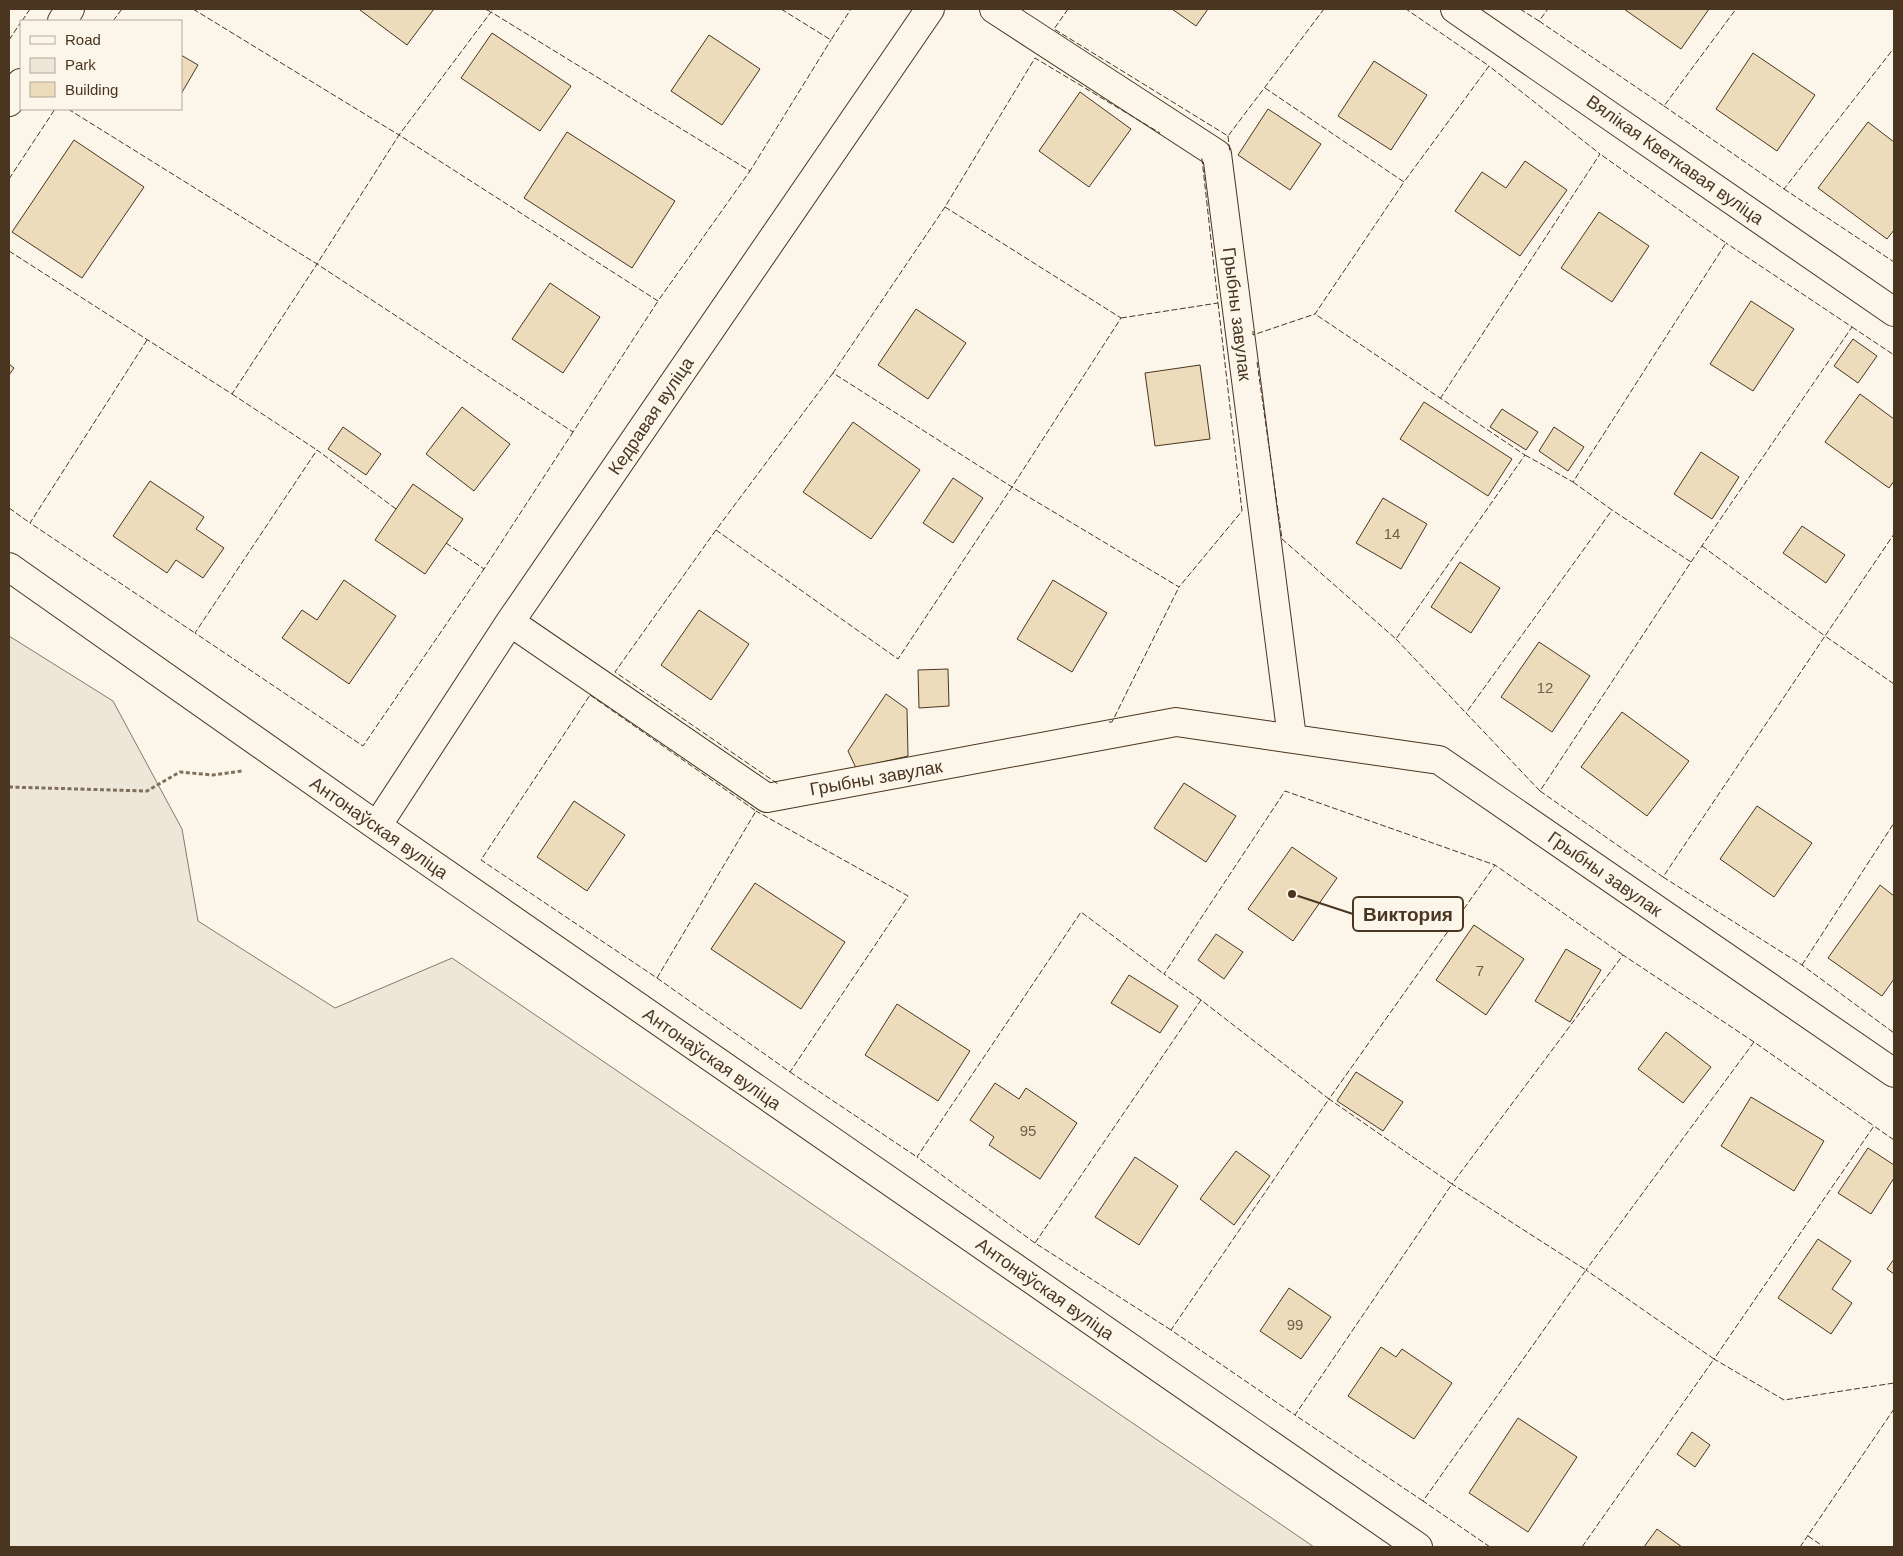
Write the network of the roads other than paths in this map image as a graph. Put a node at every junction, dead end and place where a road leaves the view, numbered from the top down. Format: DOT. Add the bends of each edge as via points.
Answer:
graph roads {
  1 [pos="70,9"];
  2 [pos="930,9"];
  3 [pos="994,9"];
  4 [pos="1455,9"];
  5 [pos="63,20"];
  6 [pos="20,85"];
  7 [pos="9,102"];
  8 [pos="1894,312"];
  9 [pos="9,567"];
  10 [pos="510,622"];
  11 [pos="1292,738"];
  12 [pos="377,826"];
  13 [pos="1894,1073"];
  14 [pos="1418,1547"];
  1 -- 5 [label="street"];
  2 -- 10 [label="street, Кедравая вуліца"];
  3 -- 11 [label="street, Грыбны завулак" via="1217,154"];
  4 -- 8 [label="street, Вялікая Кветкавая вуліца"];
  6 -- 7 [label="street"];
  9 -- 12 [label="street, Антонаўская вуліца"];
  10 -- 11 [label="street, Грыбны завулак" via="767,798 1176,722"];
  10 -- 12 [label="street, Кедравая вуліца"];
  11 -- 13 [label="street, Грыбны завулак" via="1439,760"];
  12 -- 14 [label="street, Антонаўская вуліца"];
}
